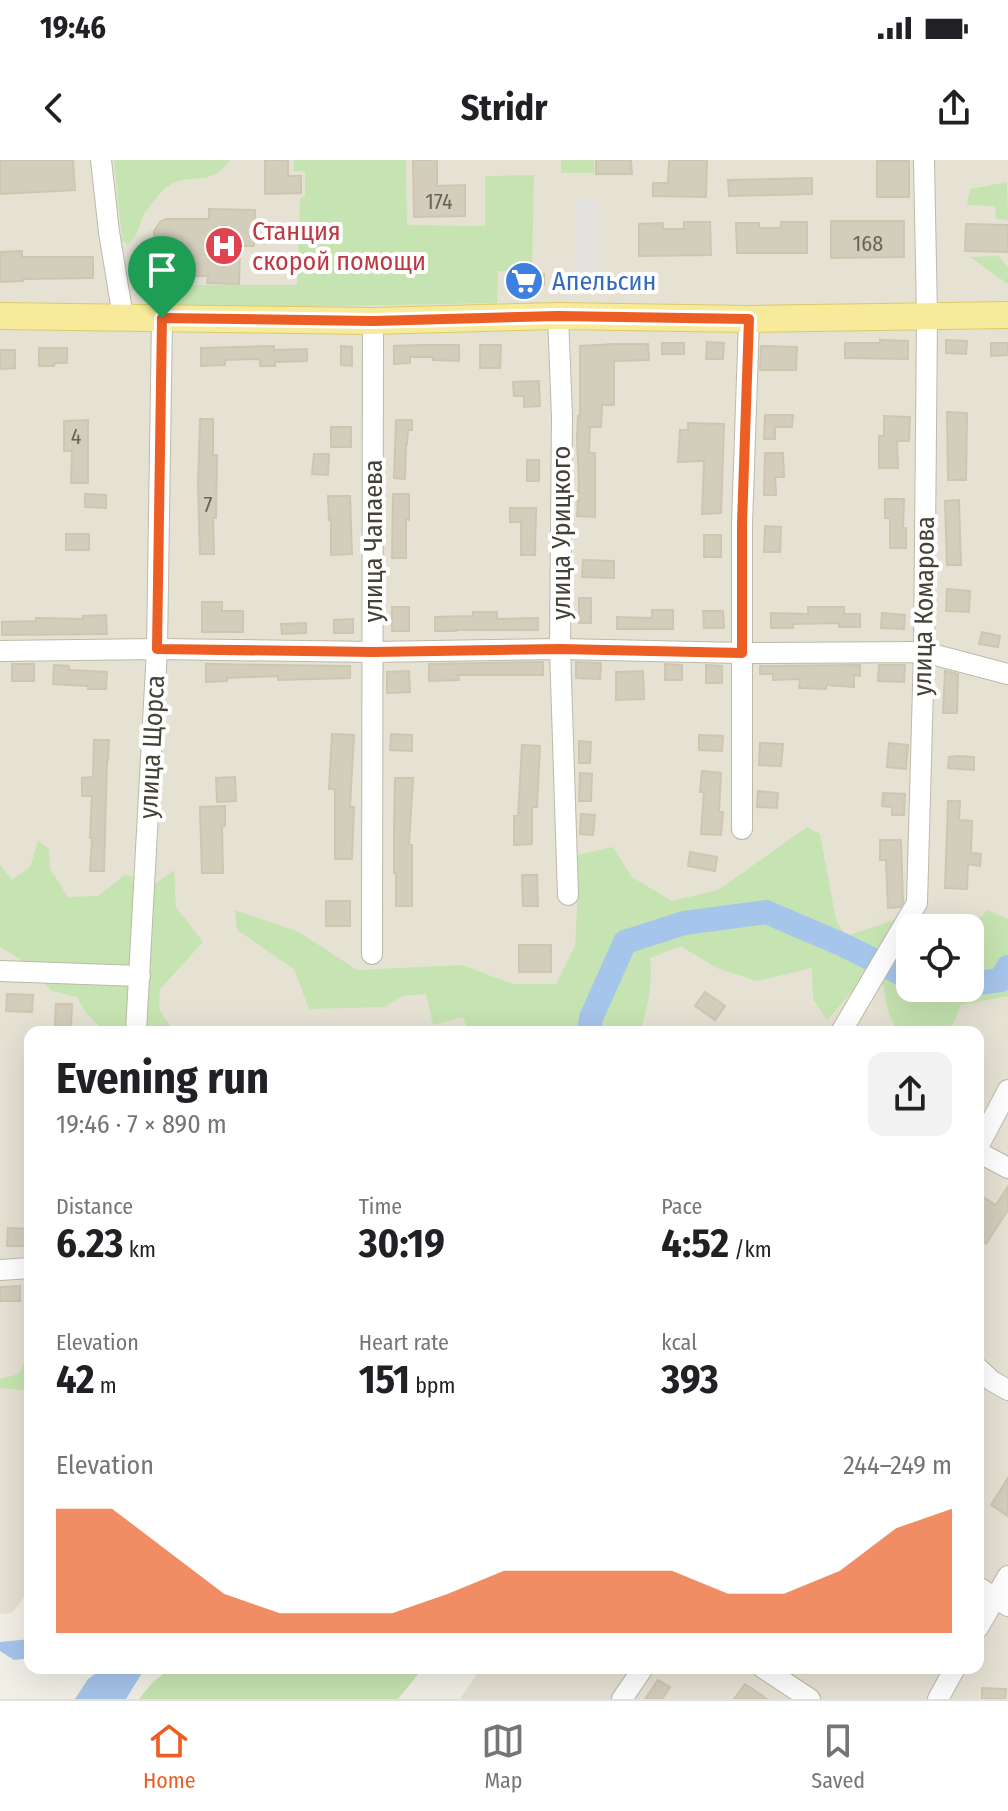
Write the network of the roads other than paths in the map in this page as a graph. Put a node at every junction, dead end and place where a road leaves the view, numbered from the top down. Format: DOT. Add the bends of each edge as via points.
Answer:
graph roads {
  1 [pos="101,160"];
  2 [pos="924,160"];
  3 [pos="1008,315"];
  4 [pos="0,316"];
  5 [pos="558,316"];
  6 [pos="123,317"];
  7 [pos="927,317"];
  8 [pos="162,318"];
  9 [pos="749,319"];
  10 [pos="373,321"];
  11 [pos="157,649"];
  12 [pos="560,649"];
  13 [pos="0,651"];
  14 [pos="373,652"];
  15 [pos="924,652"];
  16 [pos="742,653"];
  17 [pos="1008,674"];
  18 [pos="742,829"];
  19 [pos="568,895"];
  20 [pos="372,954"];
  21 [pos="0,971"];
  22 [pos="140,976"];
  23 [pos="136,1026"];
  24 [pos="845,1026"];
  25 [pos="1008,1090"];
  26 [pos="984,1137"];
  27 [pos="984,1153"];
  28 [pos="1008,1168"];
  29 [pos="24,1268"];
  30 [pos="0,1270"];
  31 [pos="984,1374"];
  32 [pos="1008,1390"];
  33 [pos="1008,1576"];
  34 [pos="994,1597"];
  35 [pos="984,1616"];
  36 [pos="639,1674"];
  37 [pos="772,1674"];
  38 [pos="952,1674"];
  39 [pos="622,1699"];
  40 [pos="810,1699"];
  41 [pos="938,1699"];
  1 -- 6 [label="street"];
  2 -- 7 [label="street, улица Комарова"];
  3 -- 7 [label="main road"];
  4 -- 6 [label="main road"];
  5 -- 9 [label="main road"];
  5 -- 10 [label="main road"];
  5 -- 12 [label="street, улица Урицкого"];
  6 -- 8 [label="main road"];
  7 -- 9 [label="main road"];
  7 -- 15 [label="street, улица Комарова"];
  8 -- 10 [label="main road"];
  8 -- 11 [label="street, улица Щорса"];
  9 -- 16 [label="street"];
  10 -- 14 [label="street, улица Чапаева"];
  11 -- 13 [label="street"];
  11 -- 14 [label="street"];
  11 -- 22 [label="street, улица Щорса"];
  12 -- 14 [label="street"];
  12 -- 16 [label="street"];
  12 -- 19 [label="street, улица Урицкого"];
  14 -- 20 [label="street, улица Чапаева"];
  15 -- 16 [label="street"];
  15 -- 17 [label="street"];
  15 -- 24 [label="street, улица Комарова" via="917,903"];
  16 -- 18 [label="street"];
  21 -- 22 [label="street"];
  22 -- 23 [label="street, улица Щорса"];
  25 -- 26 [label="street"];
  27 -- 28 [label="street"];
  29 -- 30 [label="street"];
  31 -- 32 [label="street"];
  33 -- 34 [label="street"];
  34 -- 35 [label="street"];
  36 -- 39 [label="street"];
  37 -- 40 [label="street"];
  38 -- 41 [label="street"];
}
